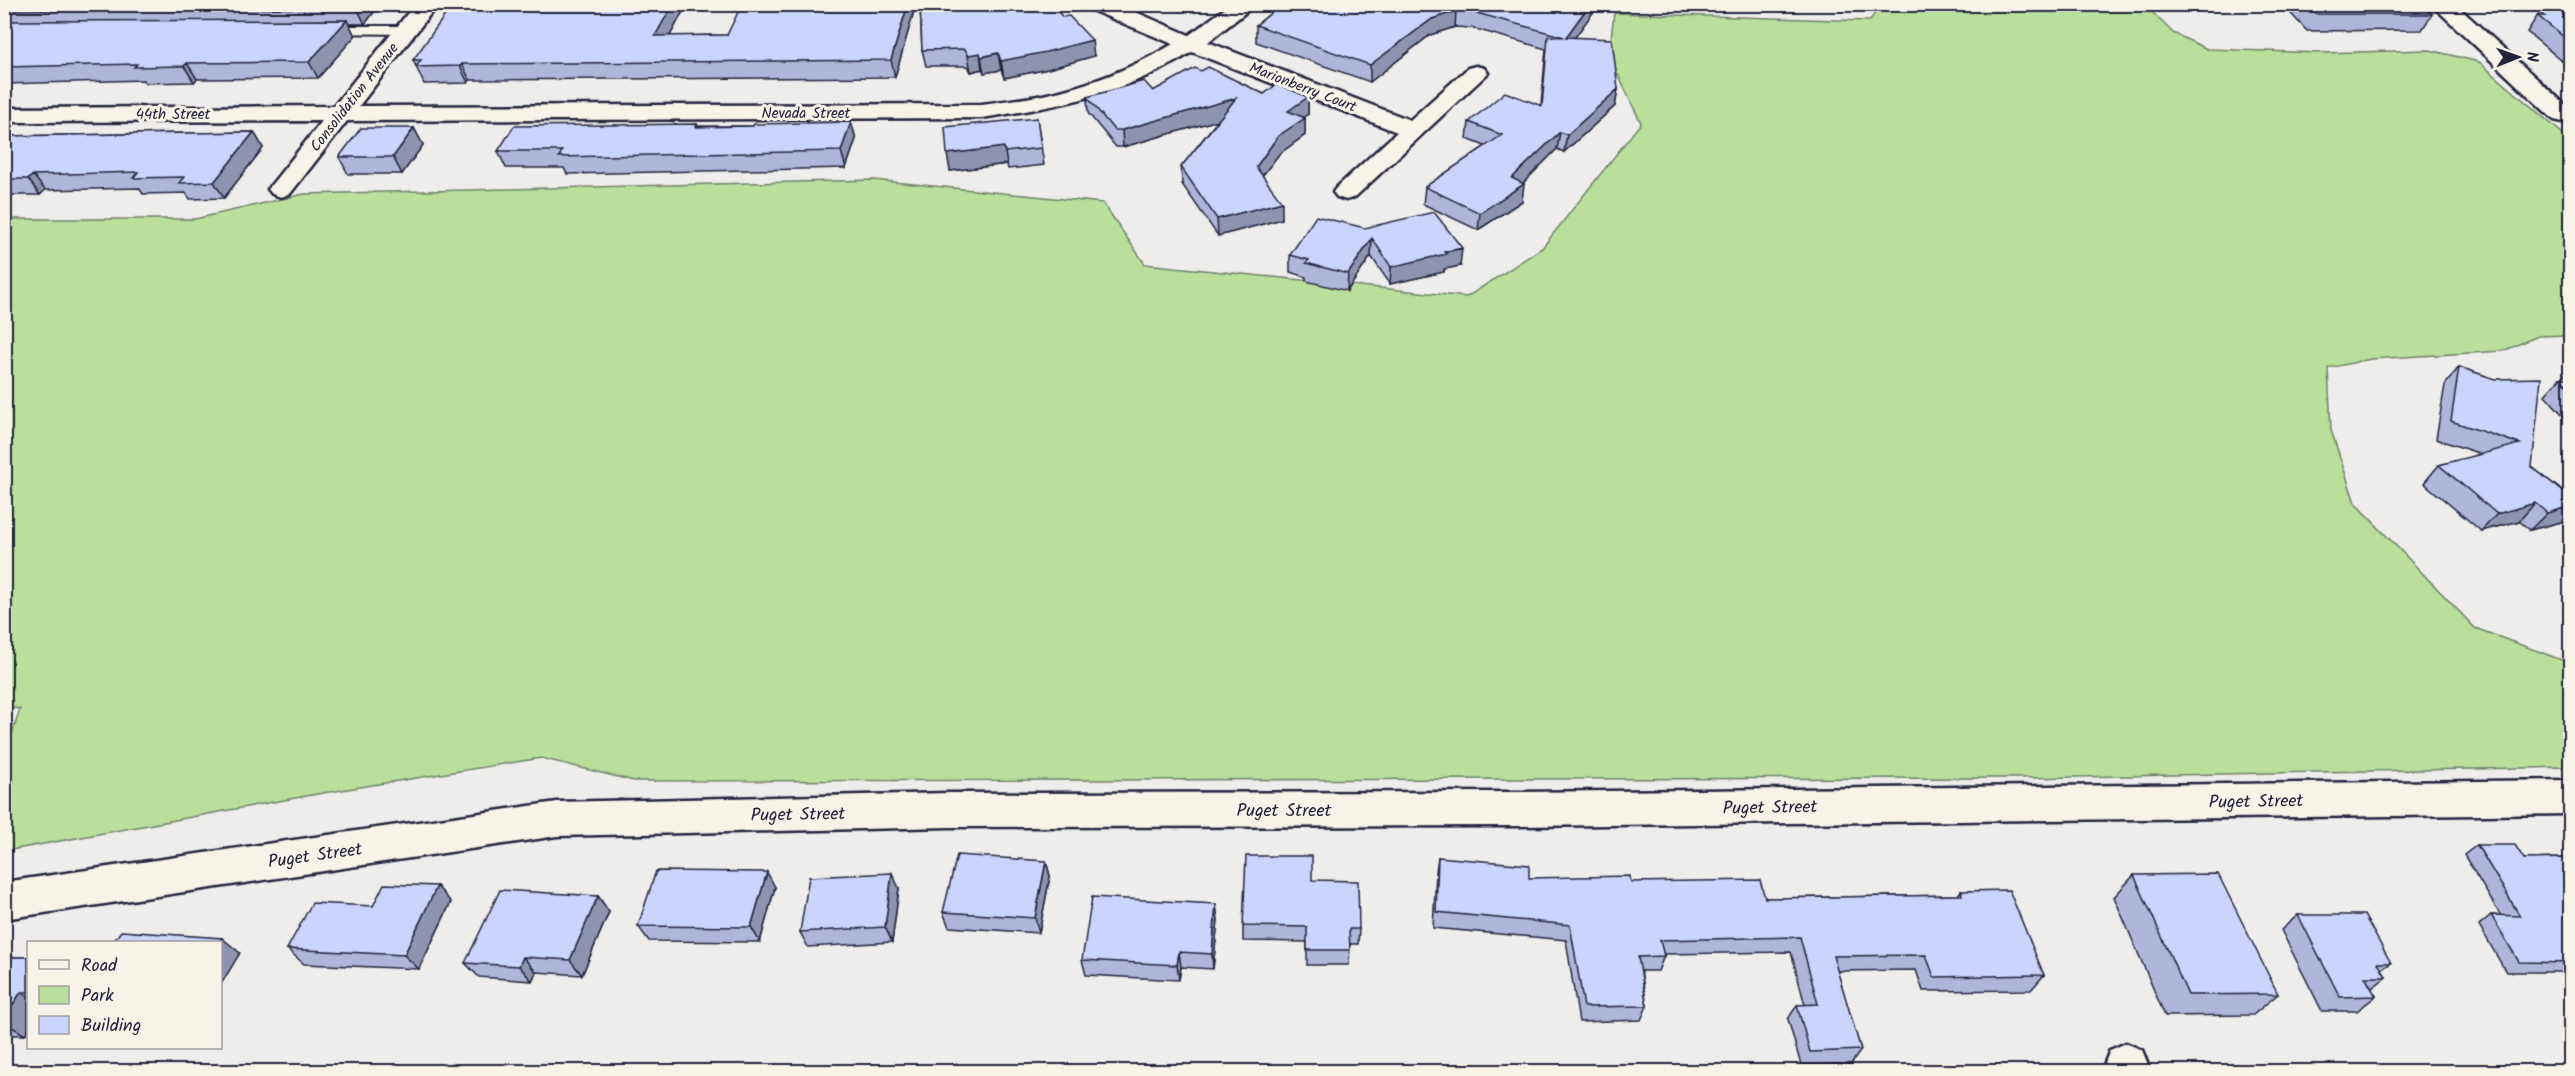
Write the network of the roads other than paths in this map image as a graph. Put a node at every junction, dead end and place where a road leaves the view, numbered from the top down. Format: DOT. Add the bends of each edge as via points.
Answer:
graph roads {
  1 [pos="427,4"];
  2 [pos="1097,4"];
  3 [pos="1245,4"];
  4 [pos="2442,4"];
  5 [pos="313,30"];
  6 [pos="408,30"];
  7 [pos="1192,44"];
  8 [pos="1476,73"];
  9 [pos="341,113"];
  10 [pos="4,115"];
  11 [pos="2567,119"];
  12 [pos="1413,130"];
  13 [pos="281,189"];
  14 [pos="1346,192"];
  15 [pos="2571,797"];
  16 [pos="4,901"];
  1 -- 6 [label="street, Consolidation Avenue"];
  2 -- 7 [label="street, Marionberry Court"];
  3 -- 7 [label="street, Nevada Street"];
  4 -- 11 [label="street"];
  5 -- 6 [label="lane"];
  6 -- 9 [label="street, Consolidation Avenue"];
  7 -- 9 [label="street, Nevada Street" via="1091,90 982,111"];
  7 -- 12 [label="street, Marionberry Court"];
  8 -- 12 [label="street"];
  9 -- 10 [label="street, 44th Street"];
  9 -- 13 [label="street, Consolidation Avenue"];
  12 -- 14 [label="street"];
  15 -- 16 [label="street, Puget Street" via="1521,809 949,810 557,819"];
}
